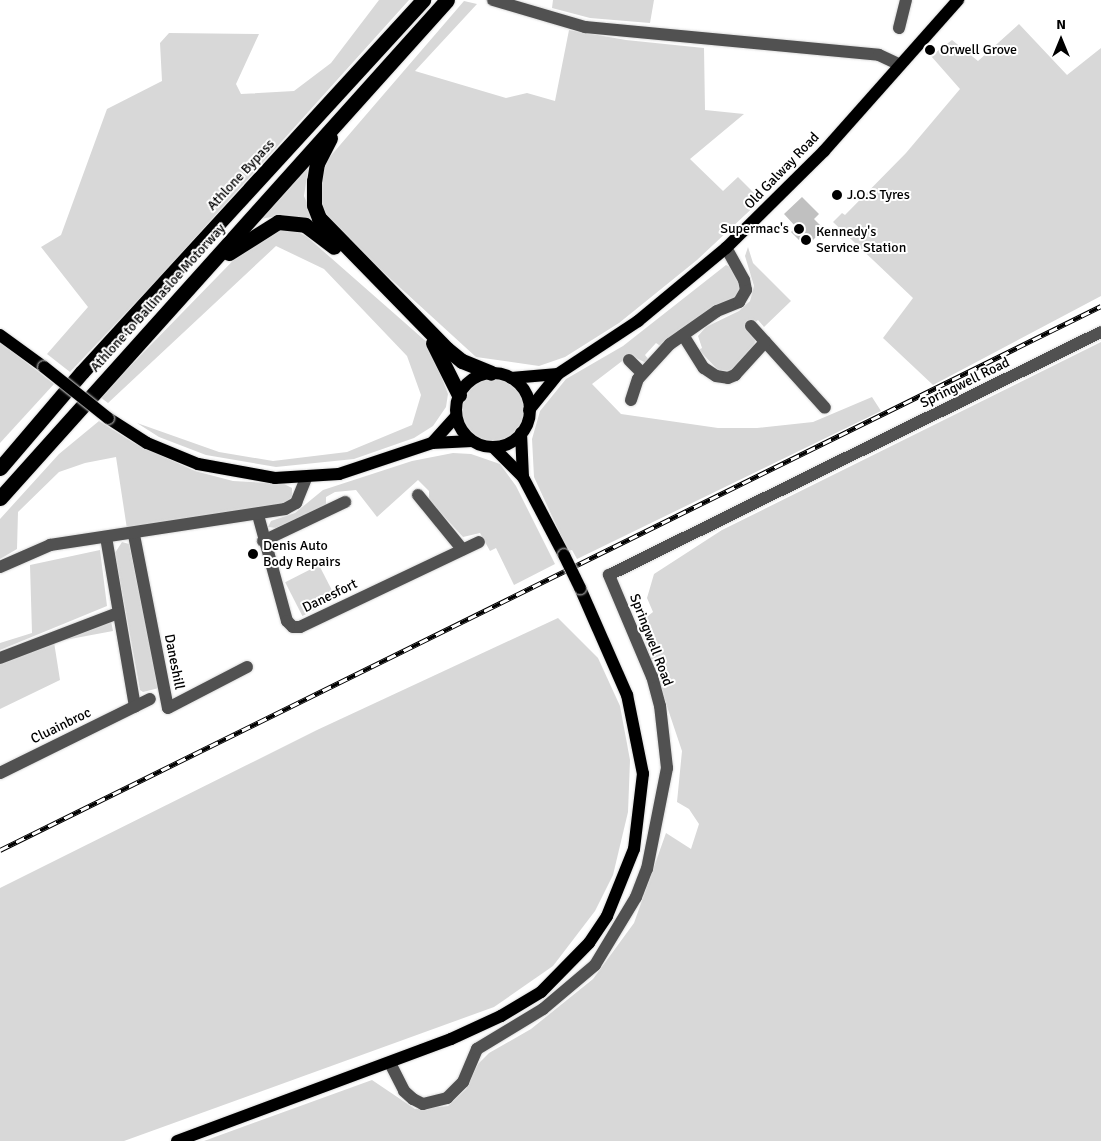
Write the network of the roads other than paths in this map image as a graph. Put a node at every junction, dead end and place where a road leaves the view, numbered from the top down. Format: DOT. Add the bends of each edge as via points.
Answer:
graph roads {
  1 [pos="423,0"];
  2 [pos="447,0"];
  3 [pos="492,0"];
  4 [pos="906,0"];
  5 [pos="958,0"];
  6 [pos="899,28"];
  7 [pos="900,65"];
  8 [pos="340,119"];
  9 [pos="726,248"];
  10 [pos="211,264"];
  11 [pos="751,326"];
  12 [pos="1101,332"];
  13 [pos="0,335"];
  14 [pos="683,335"];
  15 [pos="765,342"];
  16 [pos="629,360"];
  17 [pos="82,372"];
  18 [pos="491,373"];
  19 [pos="642,373"];
  20 [pos="558,374"];
  21 [pos="510,378"];
  22 [pos="459,395"];
  23 [pos="631,400"];
  24 [pos="825,408"];
  25 [pos="530,410"];
  26 [pos="456,416"];
  27 [pos="521,433"];
  28 [pos="472,440"];
  29 [pos="432,443"];
  30 [pos="493,447"];
  31 [pos="0,456"];
  32 [pos="0,468"];
  33 [pos="523,477"];
  34 [pos="306,478"];
  35 [pos="418,495"];
  36 [pos="0,498"];
  37 [pos="345,502"];
  38 [pos="258,515"];
  39 [pos="134,535"];
  40 [pos="106,537"];
  41 [pos="263,540"];
  42 [pos="479,542"];
  43 [pos="462,549"];
  44 [pos="0,567"];
  45 [pos="118,613"];
  46 [pos="0,658"];
  47 [pos="247,667"];
  48 [pos="150,699"];
  49 [pos="135,707"];
  50 [pos="0,773"];
  51 [pos="390,1063"];
  52 [pos="177,1141"];
  1 -- 17 [label="highway, Athlone Bypass"];
  2 -- 8 [label="highway"];
  3 -- 7 [label="street" via="585,27 879,55"];
  4 -- 6 [label="street"];
  5 -- 7 [label="main road, Old Galway Road"];
  7 -- 9 [label="main road, Old Galway Road" via="792,184"];
  8 -- 10 [label="highway, Athlone to Ballinasloe Motorway"];
  8 -- 18 [label="highway" via="317,163 313,192 319,218 447,349 462,361"];
  9 -- 14 [label="street" via="746,290 739,302 716,311"];
  9 -- 20 [label="main road, Old Galway Road" via="638,321"];
  10 -- 22 [label="highway" via="268,226 292,222 305,226 322,236 428,336"];
  10 -- 36 [label="highway, Athlone to Ballinasloe Motorway"];
  11 -- 15 [label="street"];
  12 -- 51 [label="street, Springwell Road" via="609,575 652,676 660,706 667,768 647,869 636,898 595,965 543,1009 477,1049 463,1082 447,1098 424,1104 413,1099 404,1091"];
  13 -- 34 [label="main road, bridge" via="108,418 147,443 198,464 244,475"];
  14 -- 15 [label="street" via="704,368 716,376 728,378 735,375"];
  14 -- 19 [label="street"];
  15 -- 24 [label="street"];
  16 -- 19 [label="street"];
  17 -- 31 [label="highway" via="46,401"];
  17 -- 32 [label="highway, Athlone to Ballinasloe Motorway"];
  18 -- 21 [label="main road"];
  18 -- 22 [label="main road" via="477,377"];
  19 -- 23 [label="street"];
  20 -- 21 [label="main road"];
  20 -- 25 [label="main road"];
  21 -- 25 [label="main road" via="526,394"];
  22 -- 26 [label="main road"];
  25 -- 27 [label="main road"];
  26 -- 28 [label="main road"];
  26 -- 29 [label="main road"];
  27 -- 30 [label="main road" via="513,441"];
  27 -- 33 [label="main road"];
  28 -- 29 [label="main road"];
  28 -- 30 [label="main road"];
  29 -- 34 [label="main road" via="369,466"];
  30 -- 33 [label="main road"];
  33 -- 51 [label="main road, bridge" via="617,665 642,754 640,823 624,880 589,943 541,992 451,1039"];
  34 -- 38 [label="street" via="296,503"];
  35 -- 43 [label="street"];
  37 -- 41 [label="street"];
  38 -- 39 [label="street"];
  38 -- 41 [label="street, Danesfort"];
  39 -- 40 [label="street"];
  39 -- 47 [label="street, Daneshill" via="168,708"];
  40 -- 44 [label="street" via="50,546"];
  40 -- 45 [label="street"];
  41 -- 43 [label="street, Danesfort" via="287,621 293,627 300,627"];
  42 -- 43 [label="street, Danesfort"];
  45 -- 46 [label="street"];
  45 -- 49 [label="street"];
  48 -- 49 [label="street, Cluainbroc"];
  49 -- 50 [label="street, Cluainbroc"];
  51 -- 52 [label="main road"];
}
